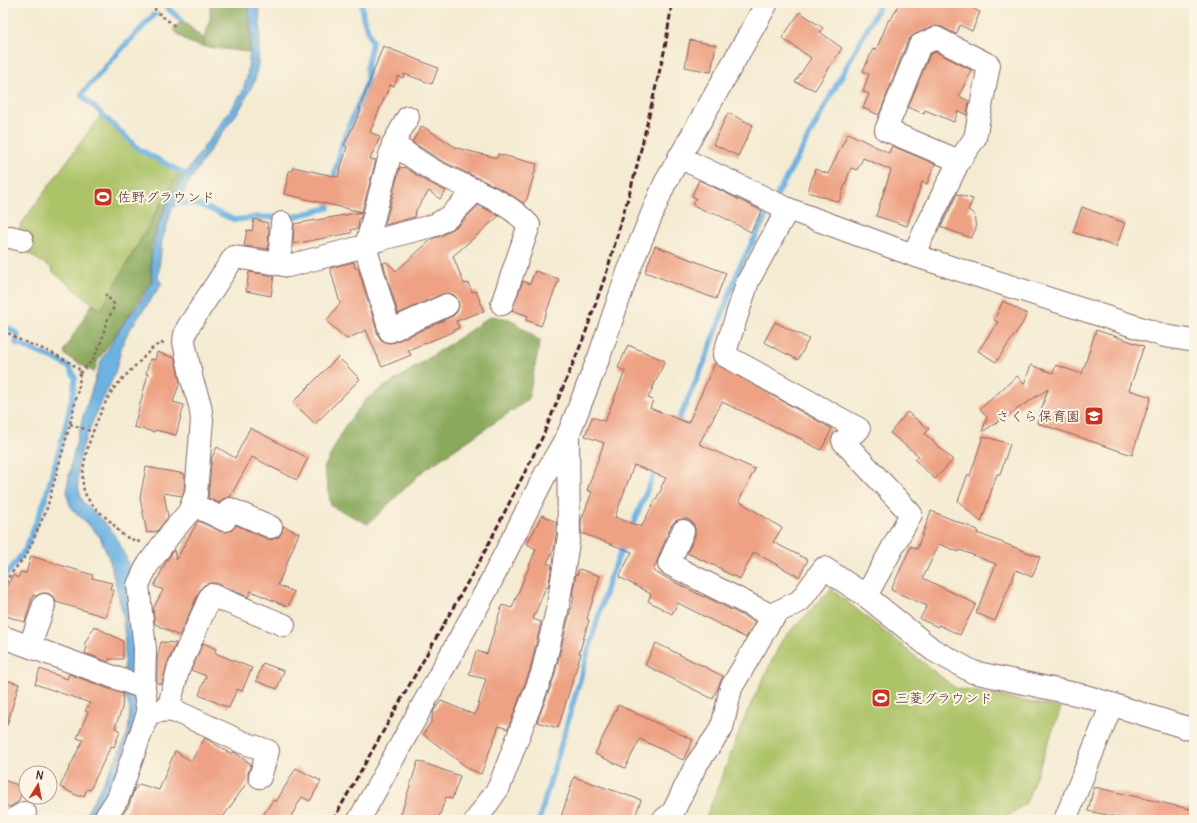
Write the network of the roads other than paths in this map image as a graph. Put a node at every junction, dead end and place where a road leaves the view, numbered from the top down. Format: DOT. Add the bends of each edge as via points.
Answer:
graph roads {
  1 [pos="767,3"];
  2 [pos="408,117"];
  3 [pos="393,144"];
  4 [pos="679,157"];
  5 [pos="959,161"];
  6 [pos="476,190"];
  7 [pos="788,209"];
  8 [pos="282,223"];
  9 [pos="365,246"];
  10 [pos="913,255"];
  11 [pos="280,264"];
  12 [pos="502,304"];
  13 [pos="447,305"];
  14 [pos="1194,341"];
  15 [pos="568,435"];
  16 [pos="192,504"];
  17 [pos="271,527"];
  18 [pos="683,532"];
  19 [pos="866,596"];
  20 [pos="44,605"];
  21 [pos="774,616"];
  22 [pos="284,625"];
  23 [pos="3,637"];
  24 [pos="30,646"];
  25 [pos="144,688"];
  26 [pos="1112,704"];
  27 [pos="158,711"];
  28 [pos="1194,730"];
  29 [pos="260,777"];
  30 [pos="104,820"];
  31 [pos="359,820"];
  32 [pos="476,820"];
  33 [pos="663,820"];
  34 [pos="1064,820"];
  1 -- 4 [label="street"];
  2 -- 3 [label="street"];
  3 -- 6 [label="street" via="435,172"];
  3 -- 9 [label="street"];
  4 -- 7 [label="street"];
  4 -- 15 [label="street" via="664,185 628,272 599,357"];
  5 -- 5 [label="street" via="975,138 989,65 936,38 920,45 886,130"];
  5 -- 10 [label="street"];
  6 -- 9 [label="street" via="450,216 435,225 378,240"];
  6 -- 12 [label="street" via="521,216 529,225"];
  7 -- 10 [label="street"];
  7 -- 19 [label="street" via="748,281 724,355 859,429 844,441 911,514"];
  8 -- 11 [label="street"];
  9 -- 11 [label="street" via="288,266"];
  9 -- 13 [label="street" via="390,331"];
  10 -- 14 [label="street" via="1165,336"];
  11 -- 16 [label="street" via="234,257 185,334 184,342 202,420 196,494"];
  15 -- 31 [label="street" via="486,591"];
  15 -- 32 [label="street" via="569,536 558,606 542,674 499,787"];
  16 -- 17 [label="street" via="224,520 230,509"];
  16 -- 25 [label="street" via="189,512 147,566 138,585 145,649"];
  18 -- 21 [label="street" via="669,564"];
  19 -- 21 [label="street" via="824,568 800,601"];
  19 -- 26 [label="street" via="933,650 973,672"];
  20 -- 24 [label="street"];
  21 -- 33 [label="street" via="731,688 722,728 696,765 672,812"];
  22 -- 27 [label="street" via="211,595"];
  23 -- 24 [label="street"];
  24 -- 25 [label="street"];
  25 -- 27 [label="street"];
  26 -- 28 [label="street"];
  26 -- 34 [label="street"];
  27 -- 29 [label="street" via="180,713 242,742 268,751"];
  27 -- 30 [label="street" via="135,728 119,768 118,798"];
}
